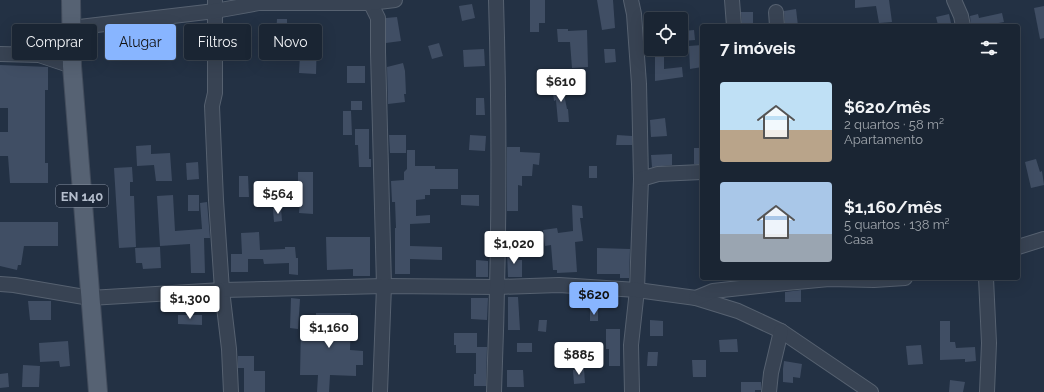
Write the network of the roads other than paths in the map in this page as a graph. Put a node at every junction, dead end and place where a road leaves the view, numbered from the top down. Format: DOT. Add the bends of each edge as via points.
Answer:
graph roads {
  1 [pos="71,0"];
  2 [pos="395,0"];
  3 [pos="496,0"];
  4 [pos="631,0"];
  5 [pos="732,0"];
  6 [pos="954,0"];
  7 [pos="369,1"];
  8 [pos="215,5"];
  9 [pos="71,24"];
  10 [pos="96,24"];
  11 [pos="734,24"];
  12 [pos="963,24"];
  13 [pos="0,54"];
  14 [pos="72,60"];
  15 [pos="72,66"];
  16 [pos="700,172"];
  17 [pos="641,179"];
  18 [pos="1044,239"];
  19 [pos="1020,245"];
  20 [pos="818,280"];
  21 [pos="986,280"];
  22 [pos="0,284"];
  23 [pos="384,286"];
  24 [pos="498,287"];
  25 [pos="222,290"];
  26 [pos="637,290"];
  27 [pos="90,298"];
  28 [pos="696,298"];
  29 [pos="781,331"];
  30 [pos="98,392"];
  31 [pos="231,392"];
  32 [pos="380,392"];
  33 [pos="494,392"];
  34 [pos="632,392"];
  35 [pos="769,392"];
  36 [pos="871,392"];
  37 [pos="987,392"];
  1 -- 9 [label="main road, EN 140"];
  2 -- 7 [label="street"];
  3 -- 24 [label="street" via="499,87"];
  4 -- 17 [label="street" via="639,84"];
  5 -- 11 [label="street"];
  6 -- 12 [label="street"];
  7 -- 8 [label="street"];
  7 -- 23 [label="street" via="378,18"];
  8 -- 10 [label="street"];
  8 -- 25 [label="street" via="215,93 212,106"];
  13 -- 15 [label="street" via="39,55"];
  14 -- 15 [label="main road, EN 140"];
  15 -- 27 [label="main road, EN 140"];
  16 -- 17 [label="street" via="658,174"];
  17 -- 26 [label="street"];
  18 -- 19 [label="street"];
  20 -- 28 [label="street" via="713,292"];
  21 -- 37 [label="street" via="989,343"];
  22 -- 27 [label="street"];
  23 -- 24 [label="street"];
  23 -- 25 [label="street"];
  23 -- 32 [label="street"];
  24 -- 26 [label="street" via="560,285"];
  24 -- 33 [label="street"];
  25 -- 27 [label="street"];
  25 -- 31 [label="street"];
  26 -- 28 [label="street"];
  26 -- 34 [label="street" via="631,345"];
  27 -- 30 [label="main road, EN 140"];
  28 -- 29 [label="street" via="738,311"];
  29 -- 35 [label="street"];
  29 -- 36 [label="street"];
}
